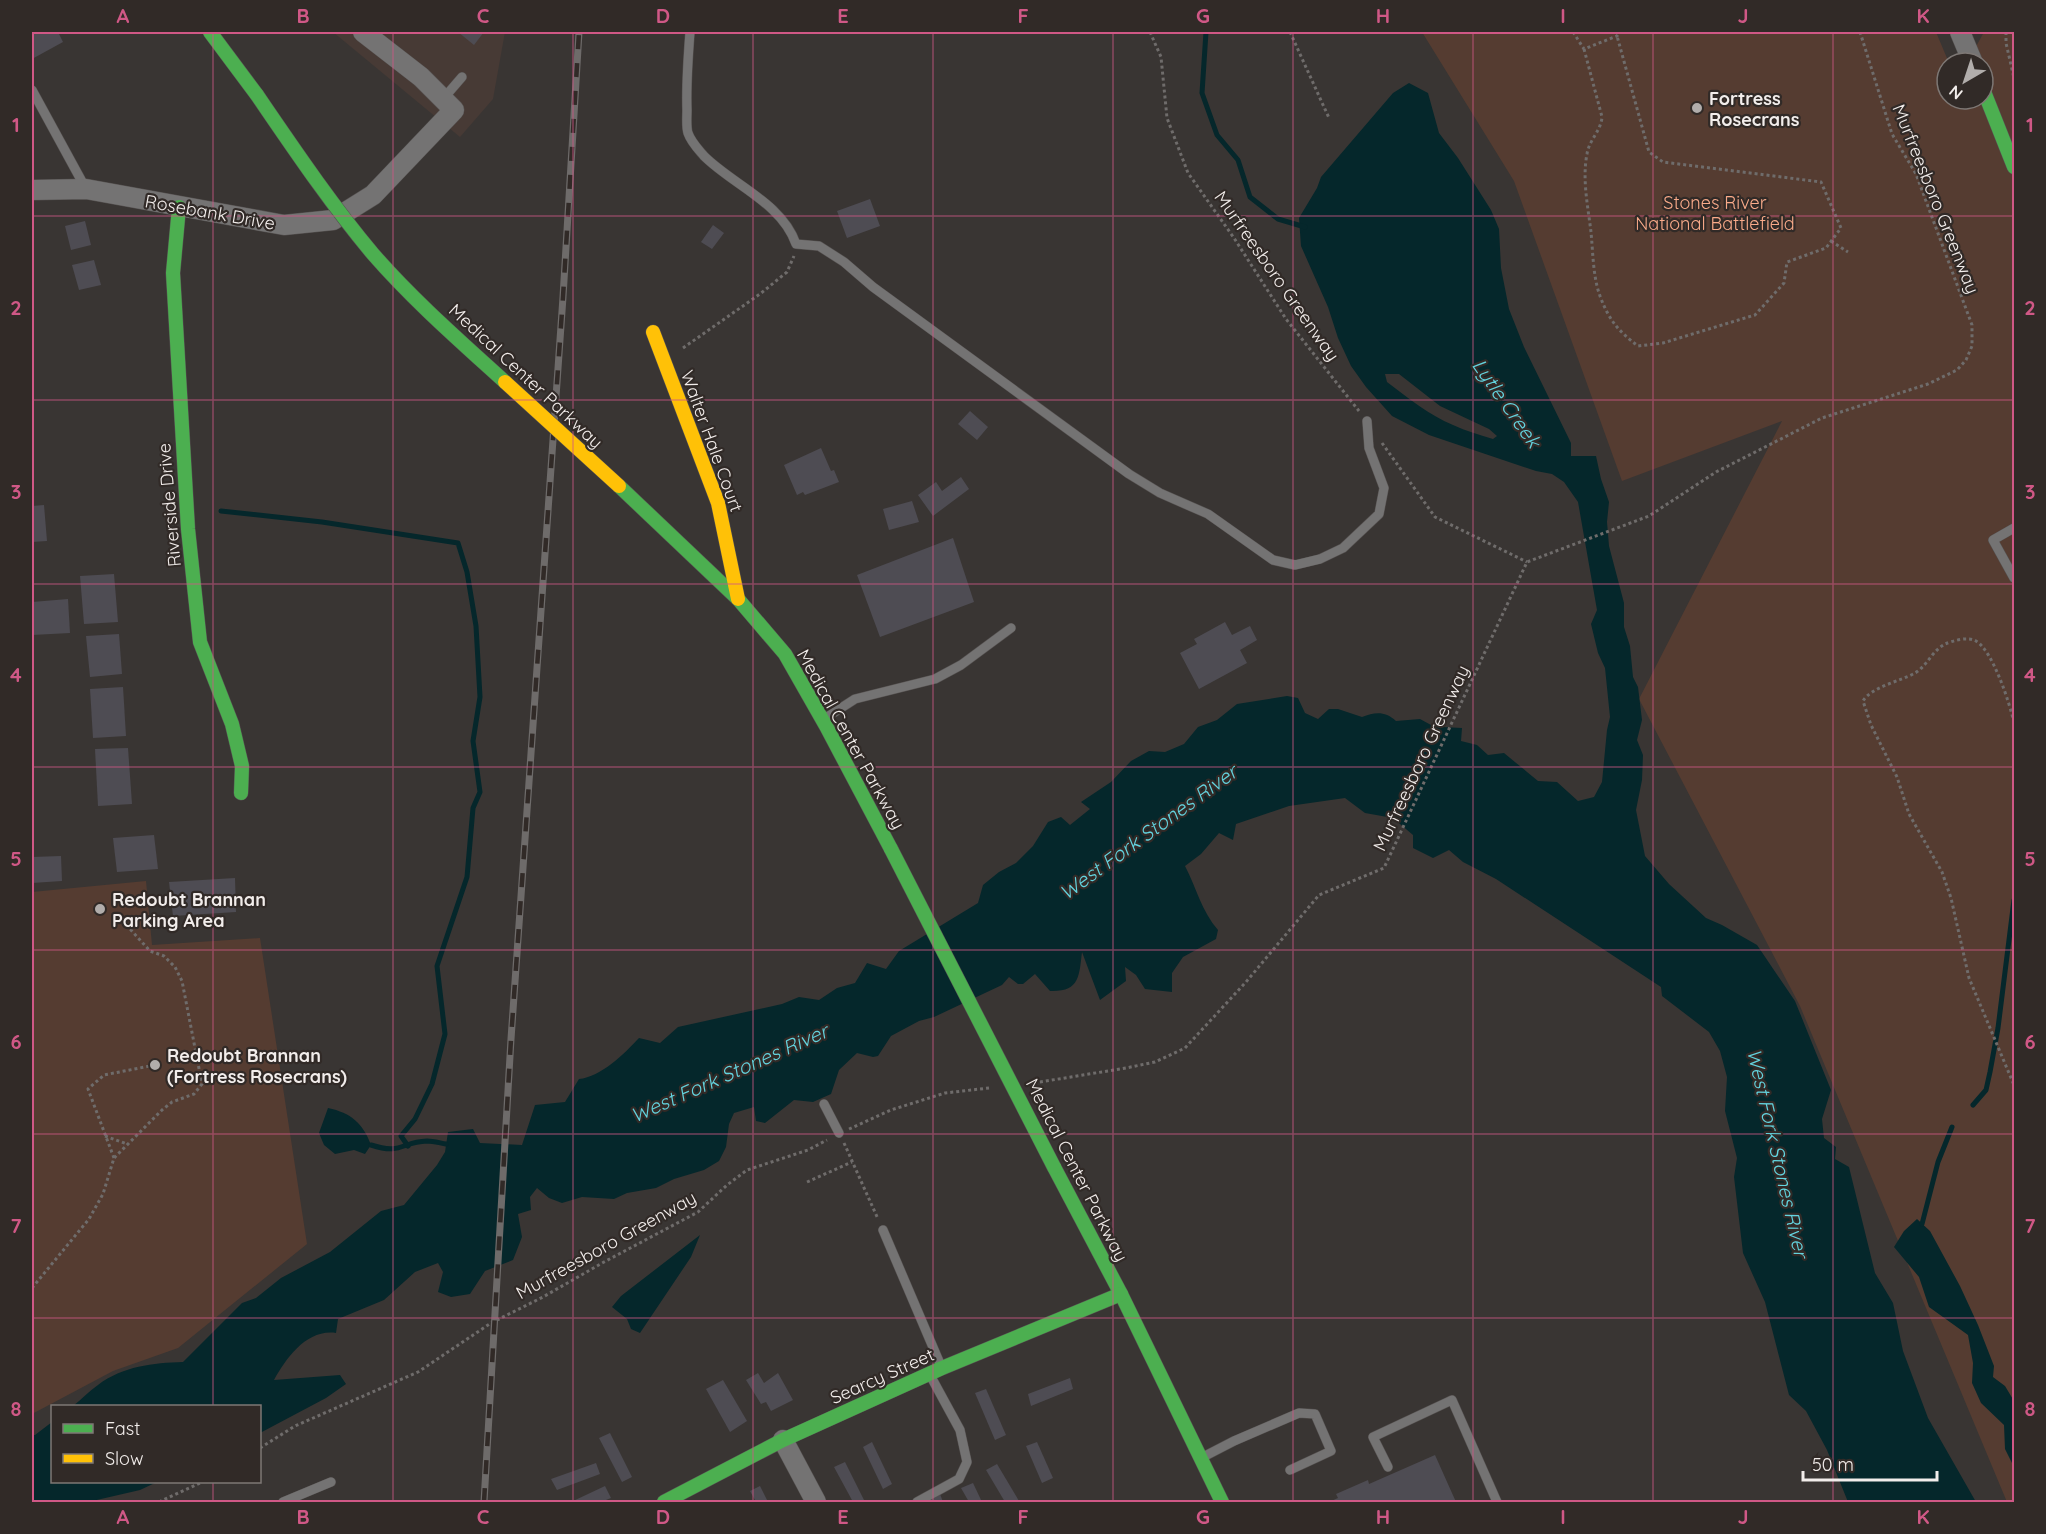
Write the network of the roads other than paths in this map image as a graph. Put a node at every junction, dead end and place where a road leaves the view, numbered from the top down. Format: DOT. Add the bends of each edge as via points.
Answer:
graph roads {
  1 [pos="210,32"];
  2 [pos="363,32"];
  3 [pos="690,32"];
  4 [pos="1960,32"];
  5 [pos="1967,51"];
  6 [pos="462,77"];
  7 [pos="32,90"];
  8 [pos="448,105"];
  9 [pos="1992,111"];
  10 [pos="2014,167"];
  11 [pos="86,189"];
  12 [pos="32,190"];
  13 [pos="179,207"];
  14 [pos="653,332"];
  15 [pos="1366,421"];
  16 [pos="2014,528"];
  17 [pos="2014,578"];
  18 [pos="738,600"];
  19 [pos="1011,628"];
  20 [pos="823,720"];
  21 [pos="241,793"];
  22 [pos="824,1104"];
  23 [pos="839,1133"];
  24 [pos="883,1230"];
  25 [pos="1121,1294"];
  26 [pos="935,1371"];
  27 [pos="783,1440"];
  28 [pos="1201,1458"];
  29 [pos="1388,1467"];
  30 [pos="1290,1470"];
  31 [pos="331,1482"];
  32 [pos="283,1503"];
  33 [pos="664,1503"];
  34 [pos="816,1503"];
  35 [pos="917,1503"];
  36 [pos="1222,1503"];
  37 [pos="1497,1503"];
  1 -- 18 [label="main road, Medical Center Parkway, bridge" via="374,255 445,327"];
  2 -- 8 [label="street" via="421,77"];
  3 -- 15 [label="lane" via="688,132 696,147 717,168 784,221 796,244 819,246 844,262 1129,474 1208,514 1273,560 1295,565 1320,560 1343,548 1378,514 1384,488 1369,448"];
  4 -- 5 [label="street"];
  6 -- 8 [label="lane"];
  7 -- 11 [label="lane"];
  8 -- 13 [label="street, Rosebank Drive" via="373,195 333,220 284,225"];
  9 -- 10 [label="main road"];
  11 -- 12 [label="street, Rosebank Drive"];
  11 -- 13 [label="street, Rosebank Drive"];
  13 -- 21 [label="main road, Riverside Drive" via="174,273 188,529 200,642 232,724 242,766"];
  14 -- 18 [label="main road, Walter Hale Court" via="718,503"];
  16 -- 17 [label="lane" via="1993,540"];
  18 -- 20 [label="main road, Medical Center Parkway" via="785,654"];
  19 -- 20 [label="lane" via="935,679 855,699"];
  20 -- 25 [label="main road, Medical Center Parkway, bridge"];
  22 -- 23 [label="lane"];
  24 -- 26 [label="lane"];
  25 -- 26 [label="main road, Searcy Street"];
  25 -- 28 [label="main road, Medical Center Parkway"];
  26 -- 27 [label="main road, Searcy Street"];
  26 -- 35 [label="lane" via="960,1430 967,1462 959,1479"];
  27 -- 33 [label="main road, Searcy Street"];
  27 -- 34 [label="street"];
  28 -- 30 [label="lane" via="1299,1413 1315,1414 1331,1451"];
  28 -- 36 [label="main road, Medical Center Parkway"];
  29 -- 37 [label="lane" via="1373,1437 1452,1400"];
  31 -- 32 [label="lane"];
}
